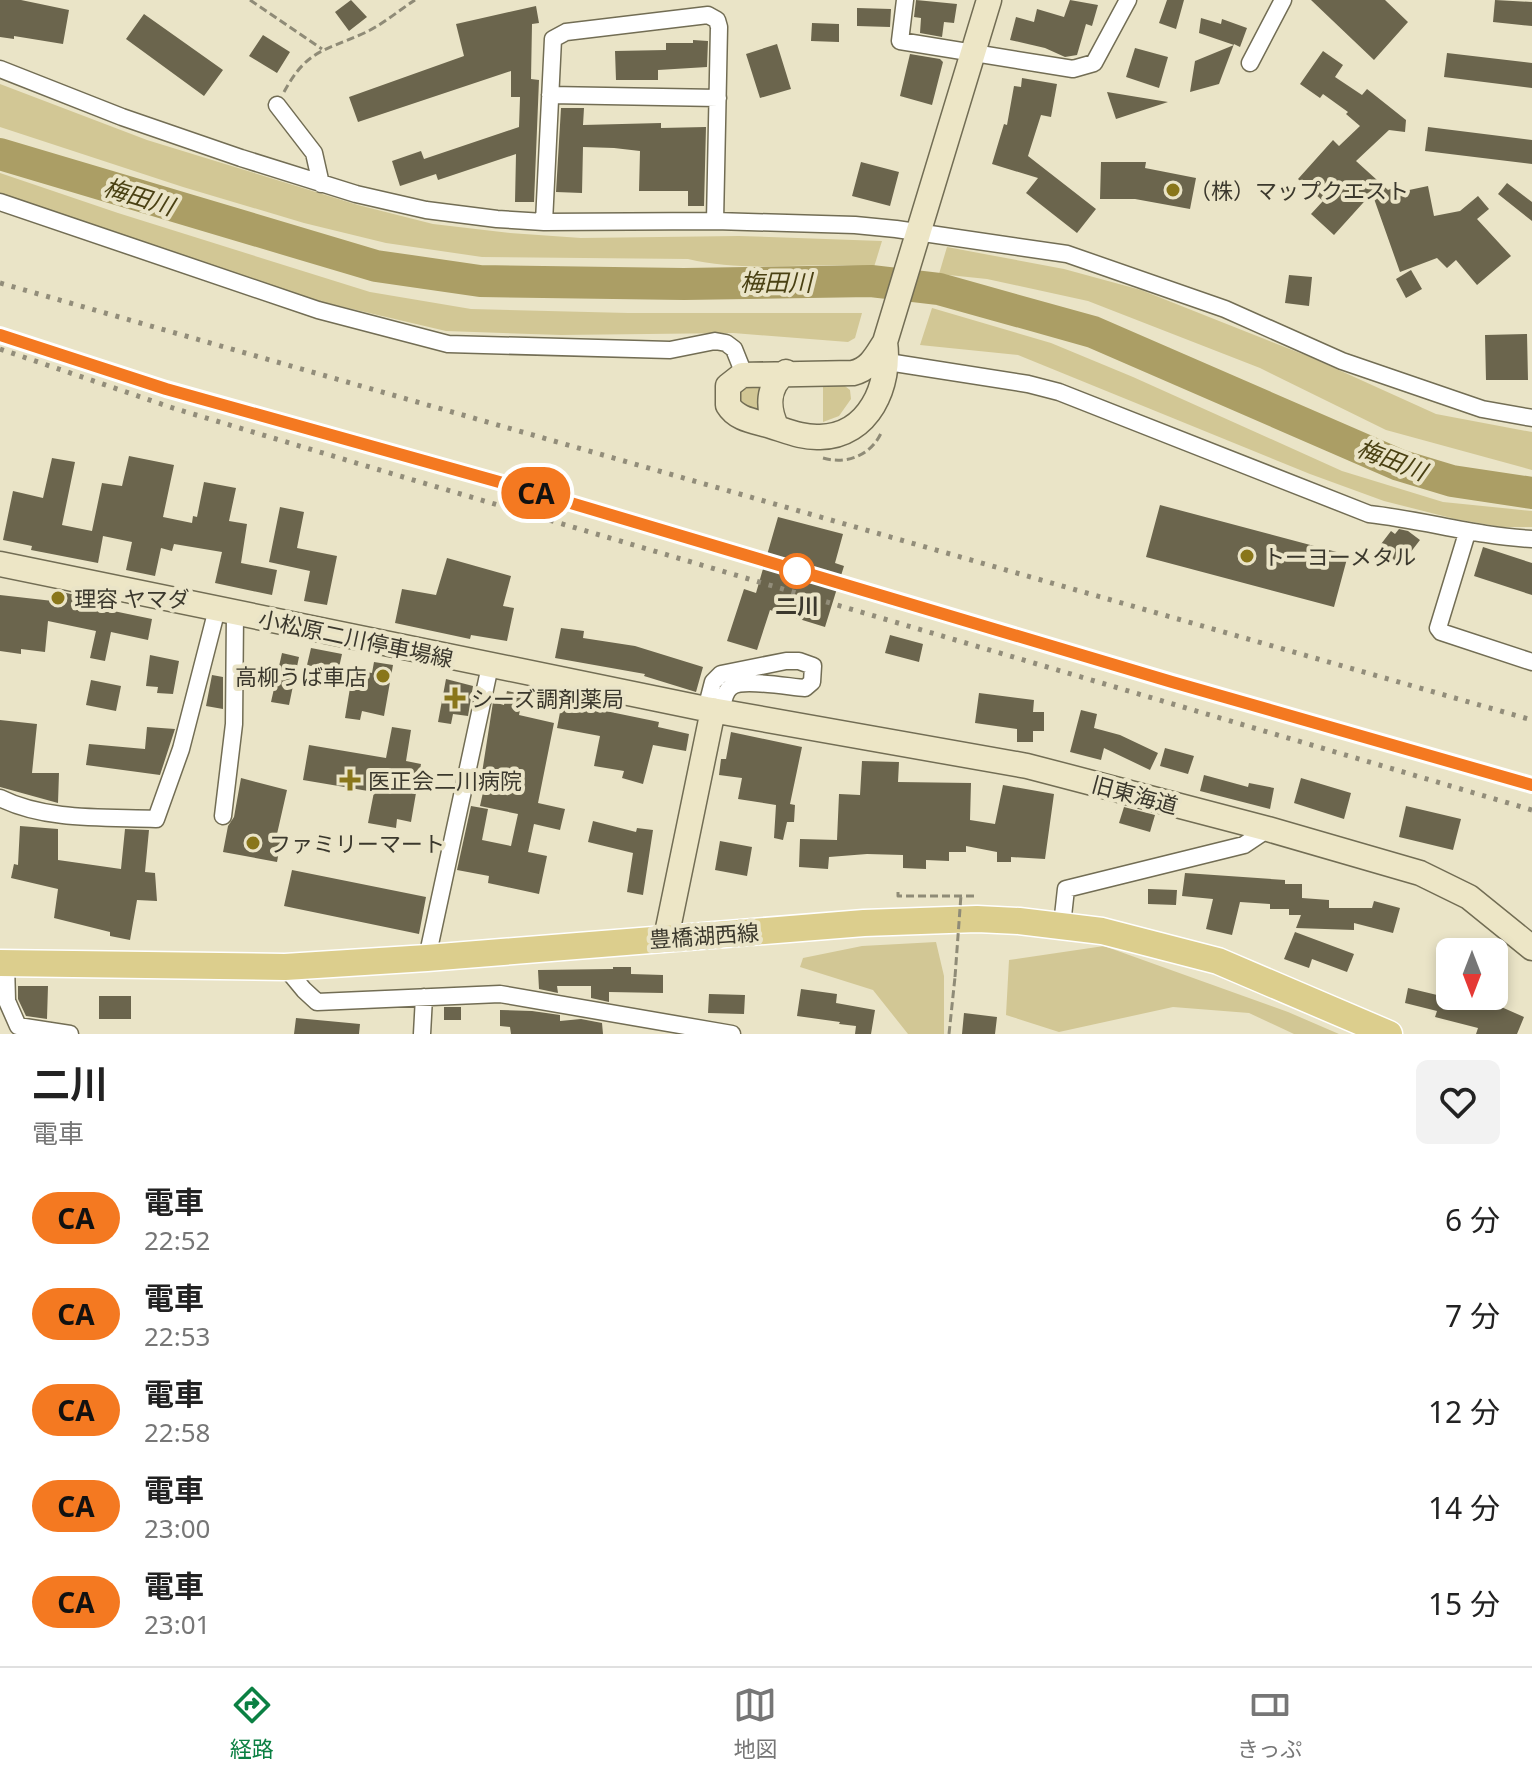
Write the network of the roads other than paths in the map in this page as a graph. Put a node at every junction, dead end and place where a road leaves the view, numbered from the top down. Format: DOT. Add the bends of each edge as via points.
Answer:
graph roads {
  1 [pos="905,0"];
  2 [pos="989,0"];
  3 [pos="1128,0"];
  4 [pos="1283,0"];
  5 [pos="974,54"];
  6 [pos="1250,63"];
  7 [pos="0,69"];
  8 [pos="550,95"];
  9 [pos="718,98"];
  10 [pos="277,105"];
  11 [pos="321,184"];
  12 [pos="0,202"];
  13 [pos="715,221"];
  14 [pos="544,222"];
  15 [pos="917,237"];
  16 [pos="886,352"];
  17 [pos="786,372"];
  18 [pos="849,373"];
  19 [pos="744,374"];
  20 [pos="1532,418"];
  21 [pos="872,427"];
  22 [pos="777,428"];
  23 [pos="1467,533"];
  24 [pos="1532,539"];
  25 [pos="0,564"];
  26 [pos="226,611"];
  27 [pos="1532,662"];
  28 [pos="490,666"];
  29 [pos="713,710"];
  30 [pos="0,798"];
  31 [pos="223,816"];
  32 [pos="1268,829"];
  33 [pos="1062,925"];
  34 [pos="666,938"];
  35 [pos="1532,948"];
  36 [pos="427,958"];
  37 [pos="3,963"];
  38 [pos="285,967"];
  39 [pos="424,997"];
  40 [pos="70,1034"];
  41 [pos="422,1034"];
  42 [pos="732,1034"];
  43 [pos="1389,1034"];
  1 -- 5 [label="street" via="900,41"];
  2 -- 5 [label="street"];
  3 -- 5 [label="street" via="1094,63 1073,69"];
  4 -- 6 [label="street"];
  5 -- 15 [label="street"];
  7 -- 11 [label="street" via="135,122"];
  8 -- 9 [label="street"];
  8 -- 9 [label="street" via="551,43 557,35 708,15 719,23"];
  8 -- 14 [label="street"];
  9 -- 13 [label="street"];
  10 -- 11 [label="street" via="314,153"];
  11 -- 14 [label="street" via="426,210"];
  12 -- 19 [label="street" via="318,310 448,344 670,350 715,341 734,349"];
  13 -- 14 [label="street"];
  13 -- 15 [label="street" via="855,225"];
  15 -- 16 [label="street"];
  15 -- 20 [label="street" via="1067,254 1212,304 1342,361 1482,409"];
  16 -- 18 [label="street"];
  16 -- 21 [label="street"];
  16 -- 23 [label="street" via="1048,389 1369,514"];
  17 -- 18 [label="street"];
  17 -- 19 [label="street"];
  17 -- 22 [label="street" via="770,397"];
  18 -- 21 [label="street"];
  19 -- 22 [label="street" via="728,386 729,407 741,417"];
  21 -- 22 [label="street" via="819,438"];
  23 -- 24 [label="street"];
  23 -- 27 [label="street" via="1438,628"];
  25 -- 26 [label="street, 小松原二川停車場線"];
  26 -- 28 [label="street, 小松原二川停車場線"];
  26 -- 30 [label="street" via="156,819 76,816 18,807"];
  26 -- 31 [label="street" via="234,724"];
  28 -- 29 [label="street, 小松原二川停車場線"];
  28 -- 36 [label="street"];
  29 -- 29 [label="street" via="713,682 721,674 786,661 813,666 812,682 805,688 735,684"];
  29 -- 32 [label="street, 旧東海道" via="1027,766"];
  29 -- 34 [label="street"];
  32 -- 33 [label="street" via="1244,845 1066,889"];
  32 -- 35 [label="street, 旧東海道" via="1437,880 1476,902"];
  33 -- 34 [label="main road, 豊橋湖西線" via="977,919"];
  33 -- 43 [label="main road, 豊橋湖西線" via="1218,961"];
  34 -- 36 [label="main road, 豊橋湖西線"];
  36 -- 38 [label="main road, 豊橋湖西線"];
  37 -- 38 [label="main road, 豊橋湖西線"];
  37 -- 40 [label="street" via="7,1001 18,1026"];
  38 -- 39 [label="street" via="317,1002"];
  39 -- 41 [label="street"];
  39 -- 42 [label="street" via="500,994"];
}
